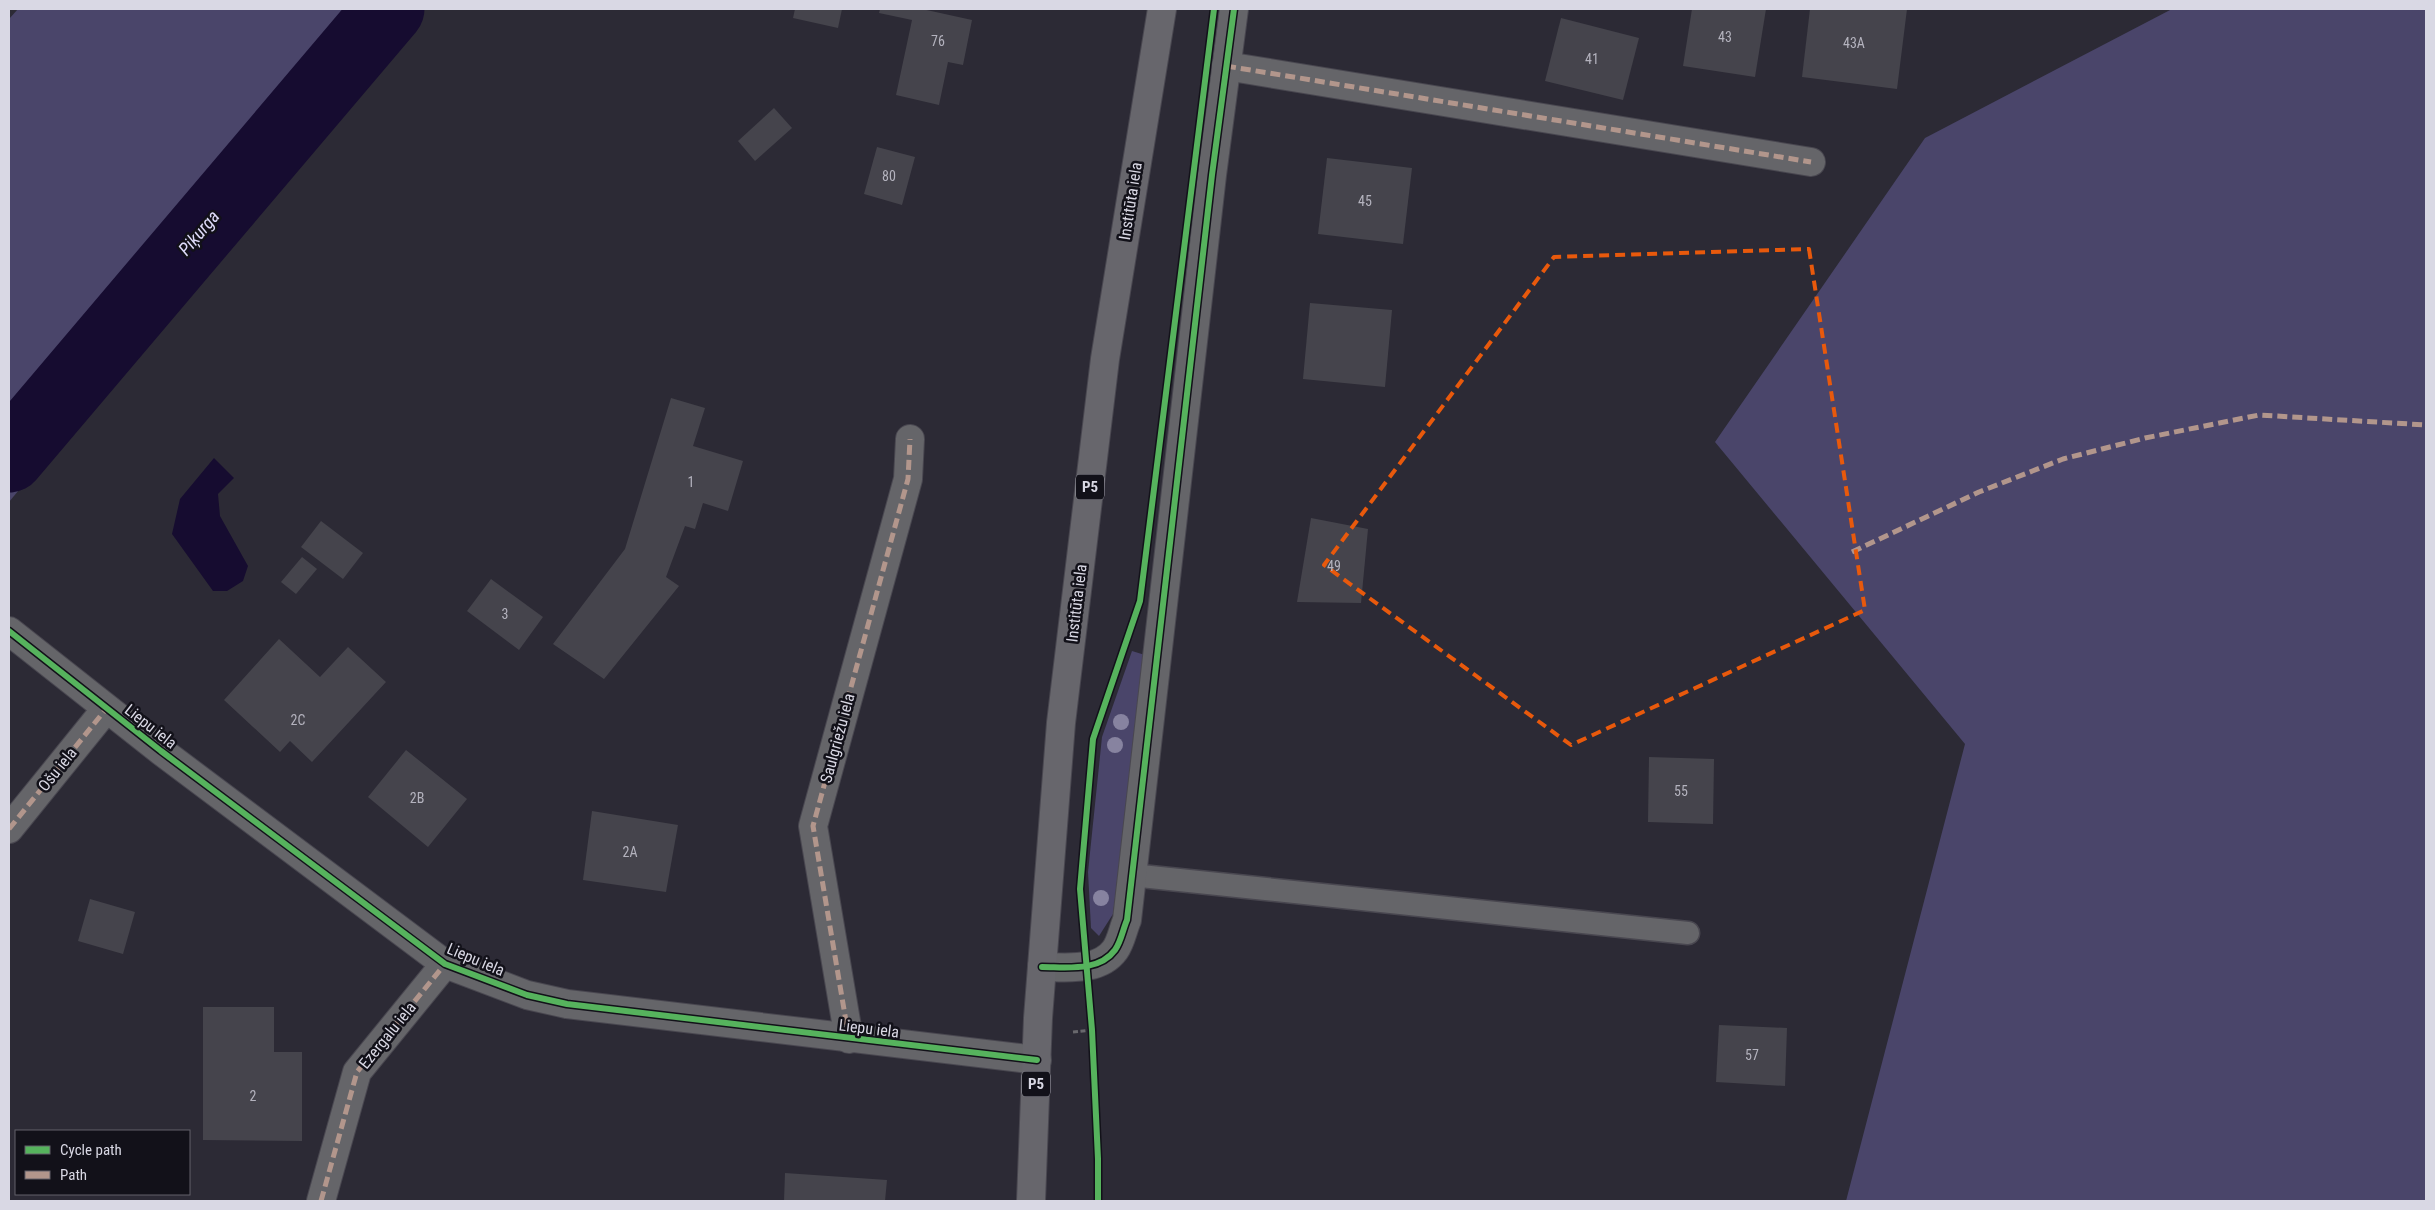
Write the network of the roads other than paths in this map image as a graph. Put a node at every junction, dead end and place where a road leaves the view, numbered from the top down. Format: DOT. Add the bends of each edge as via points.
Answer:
graph roads {
  1 [pos="1162,9"];
  2 [pos="1234,9"];
  3 [pos="1226,66"];
  4 [pos="1811,162"];
  5 [pos="910,440"];
  6 [pos="9,631"];
  7 [pos="106,709"];
  8 [pos="9,829"];
  9 [pos="1131,875"];
  10 [pos="1688,933"];
  11 [pos="444,964"];
  12 [pos="1042,967"];
  13 [pos="849,1039"];
  14 [pos="1037,1060"];
  15 [pos="321,1201"];
  16 [pos="1031,1201"];
  1 -- 12 [label="main road, Institūta iela / P5" via="1104,369 1061,723"];
  2 -- 3 [label="street"];
  3 -- 4 [label="street"];
  3 -- 9 [label="street"];
  5 -- 13 [label="street, Saulgriežu iela" via="908,479 813,826"];
  6 -- 7 [label="street, Liepu iela"];
  7 -- 8 [label="street, Ošu iela"];
  7 -- 11 [label="street, Liepu iela"];
  9 -- 10 [label="lane"];
  9 -- 12 [label="street" via="1126,920 1116,949 1102,963"];
  11 -- 13 [label="street, Liepu iela" via="526,995 567,1004"];
  11 -- 15 [label="street, Ezergalu iela" via="357,1072"];
  12 -- 14 [label="main road, Institūta iela / P5"];
  13 -- 14 [label="street, Liepu iela"];
  14 -- 16 [label="main road, Institūta iela / P5"];
}
